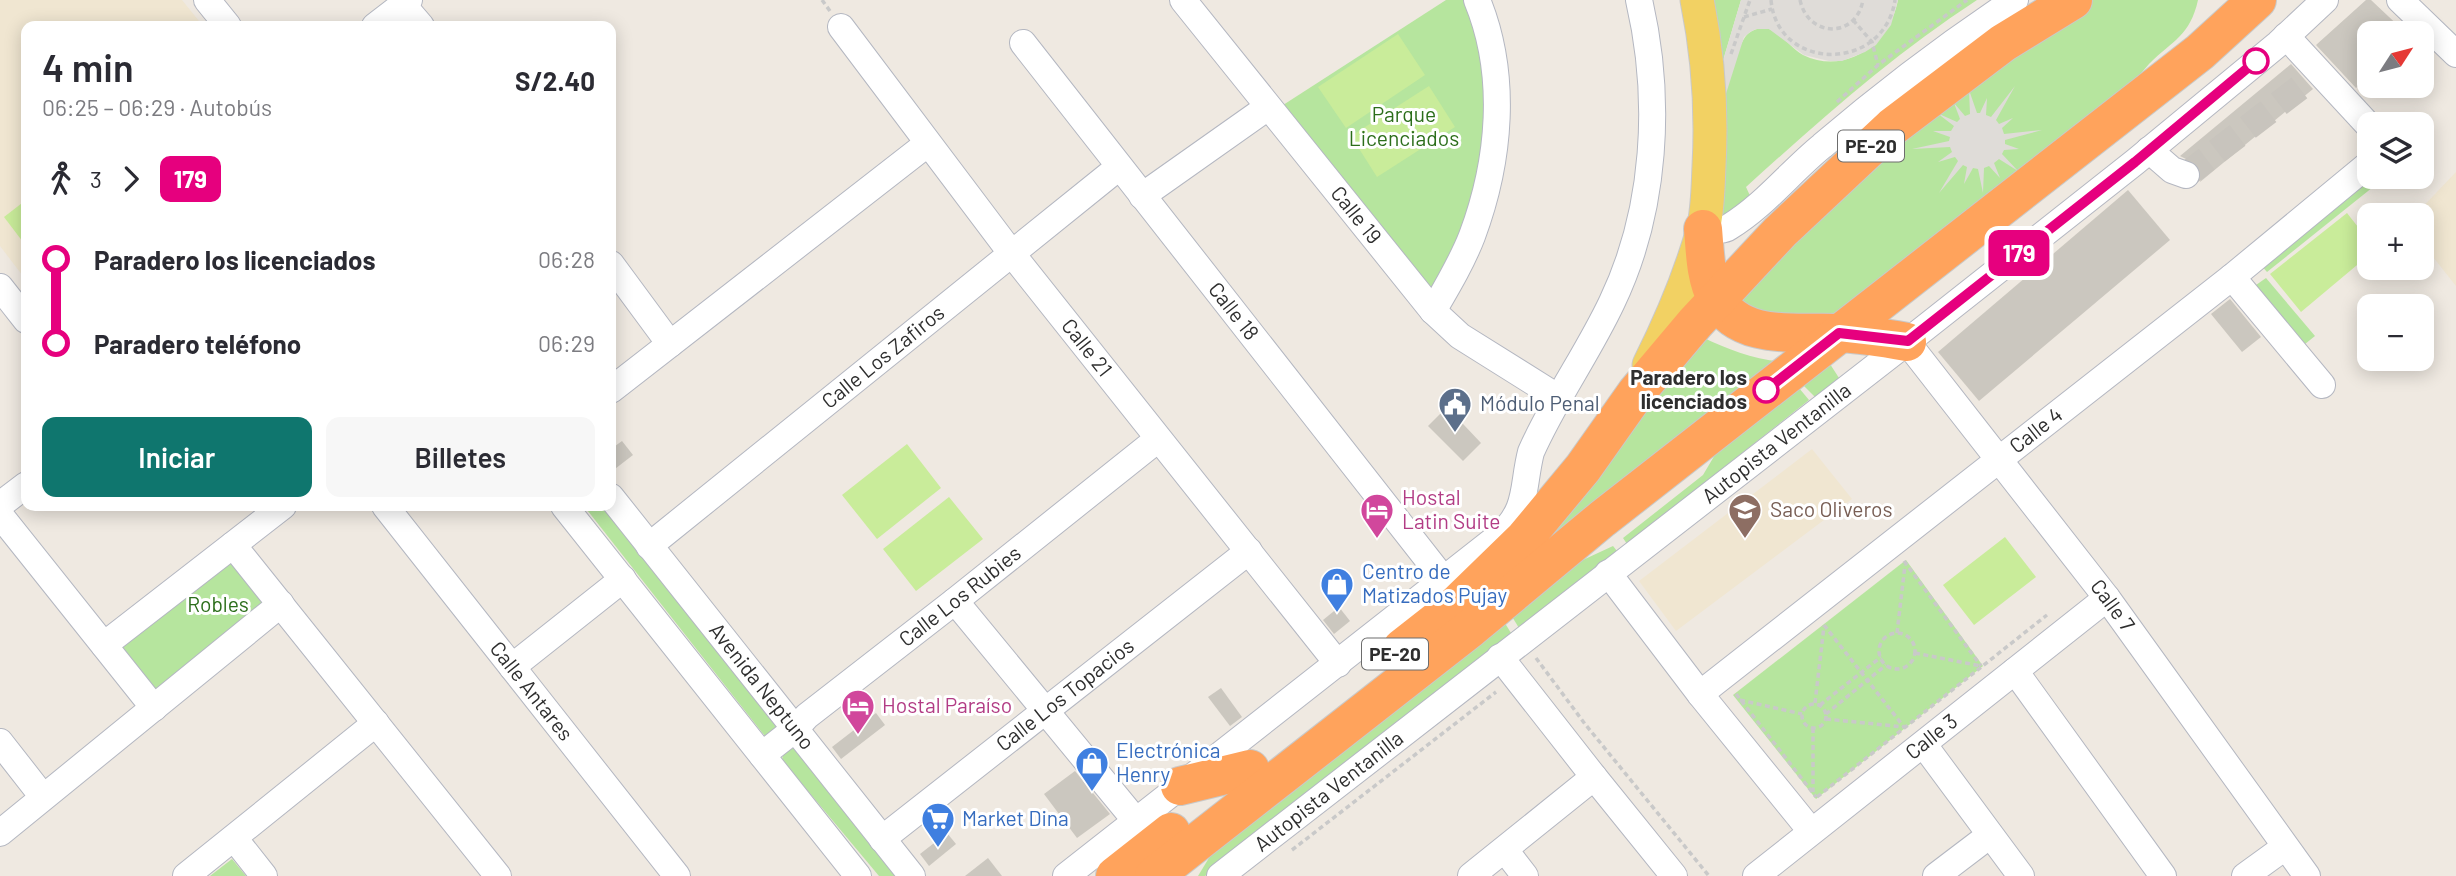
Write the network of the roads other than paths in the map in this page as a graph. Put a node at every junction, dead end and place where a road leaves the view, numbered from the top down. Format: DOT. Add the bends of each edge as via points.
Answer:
graph roads {
  1 [pos="208,0"];
  2 [pos="1477,0"];
  3 [pos="1639,0"];
  4 [pos="1698,0"];
  5 [pos="2015,0"];
  6 [pos="2073,0"];
  7 [pos="2216,0"];
  8 [pos="2257,0"];
  9 [pos="2325,0"];
  10 [pos="2406,1"];
  11 [pos="406,2"];
  12 [pos="1190,2"];
  13 [pos="224,21"];
  14 [pos="381,21"];
  15 [pos="418,21"];
  16 [pos="841,27"];
  17 [pos="2282,40"];
  18 [pos="1023,43"];
  19 [pos="2456,47"];
  20 [pos="2200,52"];
  21 [pos="2456,54"];
  22 [pos="2307,82"];
  23 [pos="1268,107"];
  24 [pos="2357,114"];
  25 [pos="927,144"];
  26 [pos="2149,150"];
  27 [pos="1119,167"];
  28 [pos="2186,174"];
  29 [pos="2357,174"];
  30 [pos="1142,196"];
  31 [pos="1703,229"];
  32 [pos="1012,254"];
  33 [pos="616,271"];
  34 [pos="2232,277"];
  35 [pos="0,287"];
  36 [pos="1716,299"];
  37 [pos="1433,311"];
  38 [pos="15,319"];
  39 [pos="1839,333"];
  40 [pos="1908,341"];
  41 [pos="670,344"];
  42 [pos="2322,385"];
  43 [pos="616,386"];
  44 [pos="1636,393"];
  45 [pos="1559,398"];
  46 [pos="1158,439"];
  47 [pos="2000,458"];
  48 [pos="21,489"];
  49 [pos="616,503"];
  50 [pos="0,505"];
  51 [pos="277,511"];
  52 [pos="389,511"];
  53 [pos="568,511"];
  54 [pos="0,515"];
  55 [pos="233,545"];
  56 [pos="649,546"];
  57 [pos="1249,551"];
  58 [pos="1608,573"];
  59 [pos="623,579"];
  60 [pos="1444,580"];
  61 [pos="2107,598"];
  62 [pos="955,601"];
  63 [pos="281,604"];
  64 [pos="104,645"];
  65 [pos="1500,657"];
  66 [pos="1338,664"];
  67 [pos="513,667"];
  68 [pos="2015,671"];
  69 [pos="1700,694"];
  70 [pos="154,708"];
  71 [pos="1047,712"];
  72 [pos="376,723"];
  73 [pos="795,729"];
  74 [pos="0,742"];
  75 [pos="1924,745"];
  76 [pos="762,755"];
  77 [pos="1250,769"];
  78 [pos="1594,777"];
  79 [pos="1180,786"];
  80 [pos="43,797"];
  81 [pos="1136,821"];
  82 [pos="1811,831"];
  83 [pos="0,833"];
  84 [pos="1990,835"];
  85 [pos="234,838"];
  86 [pos="882,839"];
  87 [pos="2285,848"];
  88 [pos="1505,850"];
  89 [pos="1165,871"];
  90 [pos="186,876"];
  91 [pos="264,876"];
  92 [pos="496,876"];
  93 [pos="677,876"];
  94 [pos="858,876"];
  95 [pos="912,876"];
  96 [pos="1066,876"];
  97 [pos="1115,876"];
  98 [pos="1220,876"];
  99 [pos="1471,876"];
  100 [pos="1525,876"];
  101 [pos="1674,876"];
  102 [pos="1756,876"];
  103 [pos="1936,876"];
  104 [pos="2021,876"];
  105 [pos="2163,876"];
  106 [pos="2245,876"];
  107 [pos="2307,876"];
  1 -- 13 [label="street"];
  2 -- 37 [label="street" via="1486,21 1497,87 1493,162 1472,237"];
  3 -- 45 [label="street" via="1652,96 1643,208 1617,292"];
  4 -- 31 [label="main road" via="1711,128"];
  5 -- 31 [label="street" via="1882,94 1726,230"];
  6 -- 36 [label="highway, PE-20" via="2003,43 1892,127"];
  7 -- 20 [label="highway"];
  8 -- 20 [label="highway, PE-20"];
  9 -- 17 [label="street, Autopista Ventanilla"];
  10 -- 19 [label="street"];
  10 -- 21 [label="street"];
  11 -- 14 [label="street"];
  11 -- 15 [label="street"];
  12 -- 23 [label="street, Calle 19"];
  16 -- 25 [label="street, Calle 21"];
  17 -- 22 [label="street" via="2311,76"];
  17 -- 24 [label="street"];
  17 -- 26 [label="street, Autopista Ventanilla"];
  18 -- 27 [label="street, Calle 18"];
  20 -- 39 [label="highway, PE-20"];
  23 -- 30 [label="street"];
  23 -- 37 [label="street, Calle 19"];
  25 -- 32 [label="street, Calle 21"];
  25 -- 41 [label="street"];
  26 -- 28 [label="street" via="2172,170"];
  26 -- 40 [label="street, Autopista Ventanilla"];
  27 -- 30 [label="street, Calle 18"];
  27 -- 32 [label="street, Calle Los Zafiros"];
  29 -- 34 [label="street, Calle 4"];
  30 -- 60 [label="street, Calle 18"];
  31 -- 36 [label="highway"];
  31 -- 44 [label="main road" via="1665,333"];
  32 -- 46 [label="street, Calle 21"];
  32 -- 56 [label="street, Calle Los Zafiros"];
  33 -- 41 [label="street"];
  34 -- 42 [label="street"];
  34 -- 47 [label="street, Calle 4"];
  35 -- 38 [label="street"];
  36 -- 39 [label="highway" via="1727,312 1759,329"];
  36 -- 44 [label="highway, PE-20"];
  37 -- 45 [label="street, Calle 19" via="1460,335"];
  39 -- 40 [label="highway"];
  39 -- 89 [label="highway, PE-20"];
  40 -- 47 [label="street, Calle 7"];
  40 -- 58 [label="street, Autopista Ventanilla"];
  41 -- 43 [label="street"];
  44 -- 77 [label="highway, PE-20" via="1555,504 1488,576"];
  45 -- 60 [label="street" via="1531,452 1524,500 1514,521"];
  46 -- 57 [label="street, Calle 21"];
  46 -- 62 [label="street, Calle Los Rubies"];
  47 -- 61 [label="street, Calle 7"];
  47 -- 69 [label="street, Calle 4" via="1899,553"];
  48 -- 50 [label="street"];
  49 -- 56 [label="street, Avenida Neptuno"];
  51 -- 55 [label="street"];
  52 -- 67 [label="street, Calle Antares"];
  53 -- 59 [label="street, Avenida Neptuno"];
  54 -- 64 [label="street"];
  55 -- 63 [label="street"];
  55 -- 64 [label="street"];
  56 -- 73 [label="street, Avenida Neptuno"];
  57 -- 66 [label="street, Calle 21"];
  57 -- 71 [label="street, Calle Los Topacios"];
  58 -- 65 [label="street, Autopista Ventanilla"];
  58 -- 69 [label="street"];
  59 -- 67 [label="street"];
  59 -- 76 [label="street, Avenida Neptuno"];
  60 -- 66 [label="street"];
  61 -- 68 [label="street, Calle 3"];
  61 -- 87 [label="street, Calle 7"];
  62 -- 71 [label="street"];
  62 -- 73 [label="street, Calle Los Rubies"];
  63 -- 70 [label="street"];
  63 -- 72 [label="street"];
  64 -- 70 [label="street"];
  65 -- 78 [label="street"];
  65 -- 98 [label="street, Autopista Ventanilla"];
  66 -- 79 [label="street"];
  67 -- 93 [label="street, Calle Antares"];
  68 -- 75 [label="street, Calle 3"];
  68 -- 105 [label="street"];
  69 -- 82 [label="street"];
  70 -- 80 [label="street"];
  71 -- 81 [label="street"];
  71 -- 86 [label="street, Calle Los Topacios"];
  72 -- 85 [label="street"];
  72 -- 92 [label="street"];
  73 -- 76 [label="street, Calle Los Rubies"];
  73 -- 86 [label="street, Avenida Neptuno"];
  74 -- 80 [label="street"];
  75 -- 82 [label="street, Calle 3"];
  75 -- 84 [label="street"];
  76 -- 94 [label="street, Avenida Neptuno"];
  77 -- 79 [label="highway"];
  77 -- 97 [label="highway, PE-20"];
  78 -- 88 [label="street"];
  78 -- 101 [label="street"];
  79 -- 81 [label="street"];
  80 -- 83 [label="street"];
  81 -- 96 [label="street"];
  82 -- 102 [label="street, Calle 3"];
  84 -- 103 [label="street"];
  84 -- 104 [label="street"];
  85 -- 90 [label="street"];
  85 -- 91 [label="street"];
  86 -- 95 [label="street, Avenida Neptuno"];
  87 -- 106 [label="street"];
  87 -- 107 [label="street, Calle 7"];
  88 -- 99 [label="street"];
  88 -- 100 [label="street"];
}
